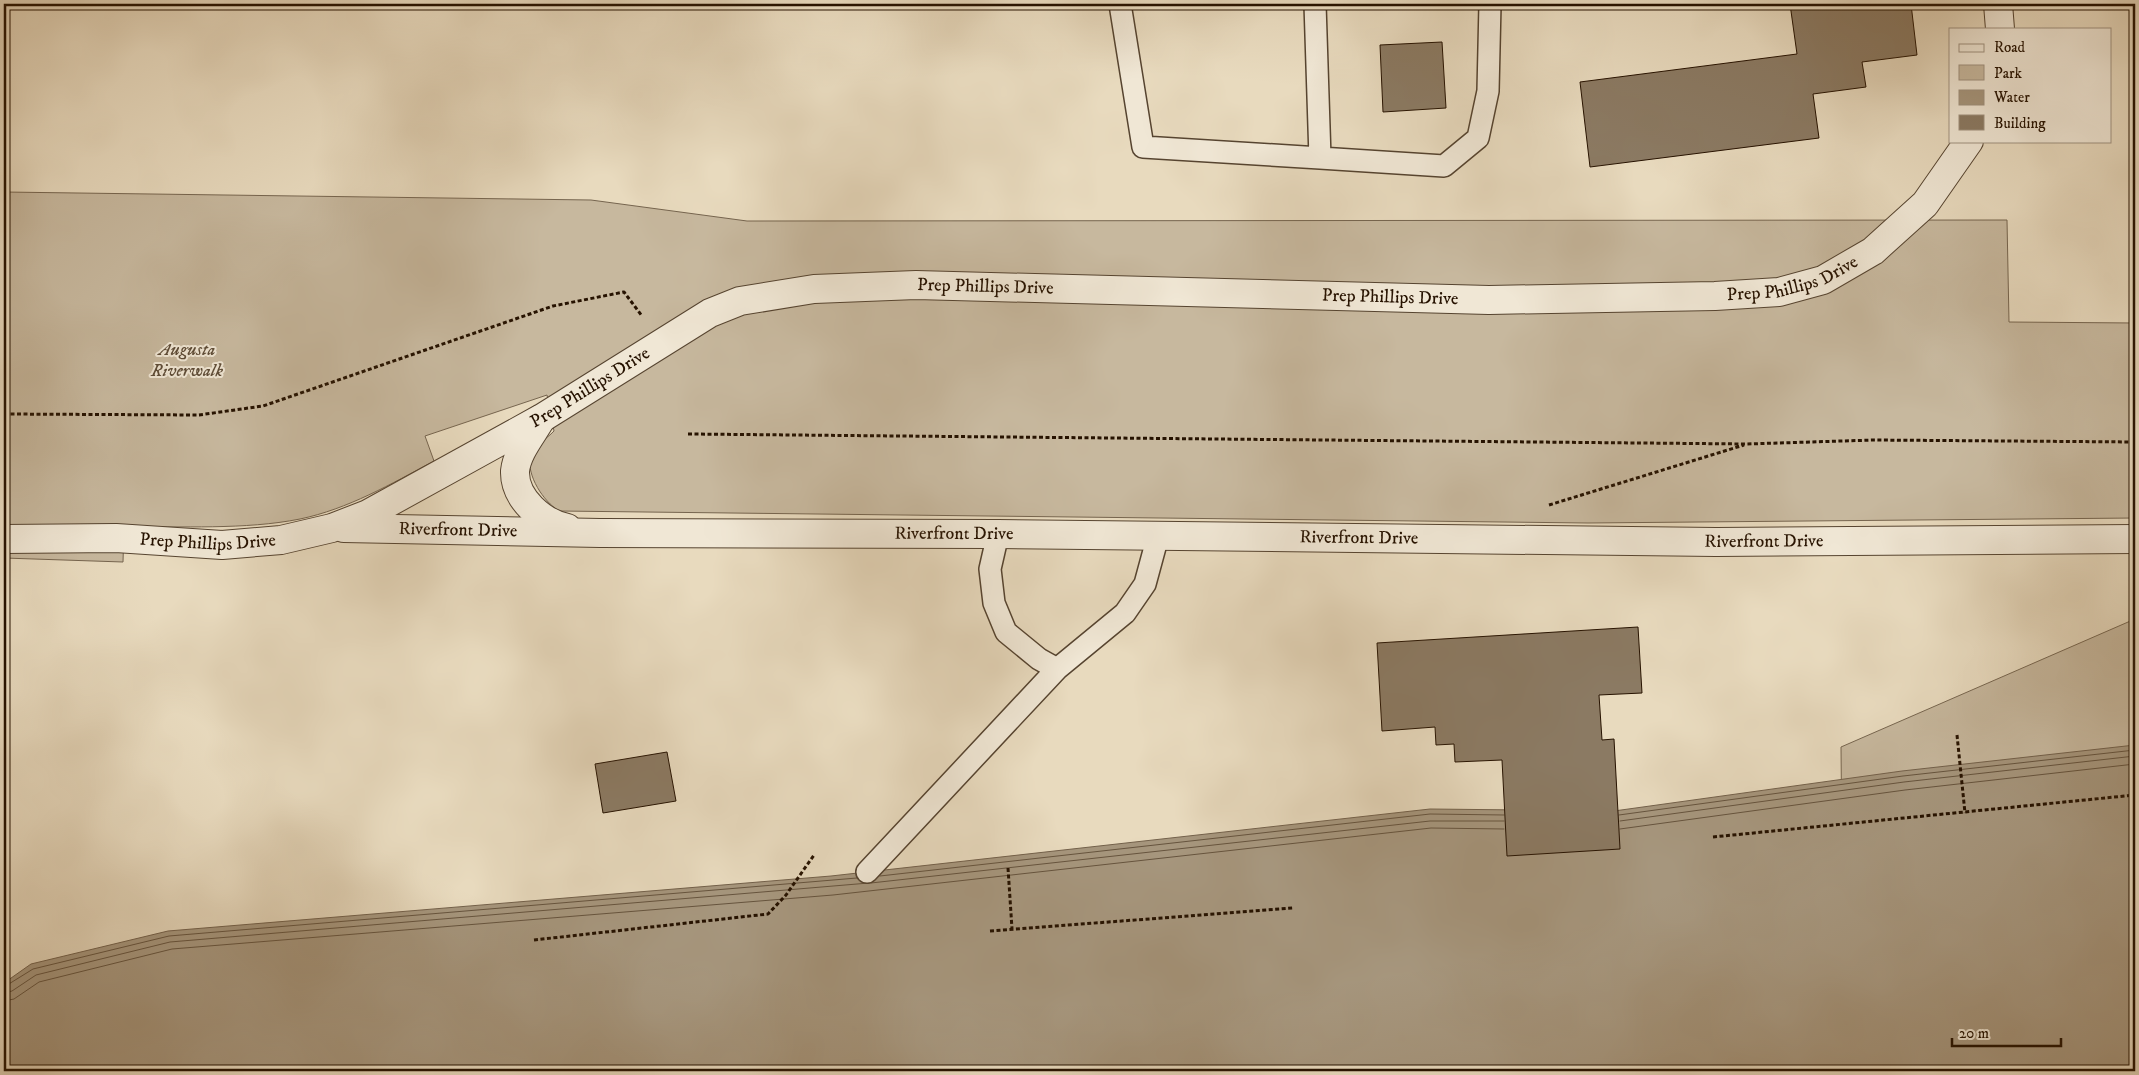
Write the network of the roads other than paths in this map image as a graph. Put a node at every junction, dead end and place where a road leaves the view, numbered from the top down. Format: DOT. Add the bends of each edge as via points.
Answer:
graph roads {
  1 [pos="1120,4"];
  2 [pos="1315,4"];
  3 [pos="1490,4"];
  4 [pos="1998,4"];
  5 [pos="2000,28"];
  6 [pos="1968,142"];
  7 [pos="1320,158"];
  8 [pos="542,418"];
  9 [pos="332,528"];
  10 [pos="583,532"];
  11 [pos="998,534"];
  12 [pos="1158,536"];
  13 [pos="4,539"];
  14 [pos="2135,539"];
  15 [pos="1058,669"];
  16 [pos="866,872"];
  1 -- 7 [label="lane" via="1143,147"];
  2 -- 7 [label="lane"];
  3 -- 7 [label="lane" via="1488,91 1478,138 1444,166"];
  4 -- 5 [label="street"];
  6 -- 8 [label="street, Prep Phillips Drive" via="1925,204 1873,251 1823,280 1779,292 1489,300 916,285 814,288 740,301 710,313"];
  8 -- 9 [label="street, Prep Phillips Drive" via="368,514"];
  8 -- 10 [label="street, Riverfront Drive" via="521,452 515,472 520,491 536,514 559,526"];
  9 -- 10 [label="street, Riverfront Drive"];
  9 -- 13 [label="street, Prep Phillips Drive" via="281,540 222,545 116,538"];
  10 -- 11 [label="street, Riverfront Drive"];
  11 -- 12 [label="street, Riverfront Drive"];
  11 -- 15 [label="lane" via="990,569 994,603 1006,632 1039,659"];
  12 -- 14 [label="street, Riverfront Drive" via="1716,542"];
  12 -- 15 [label="lane" via="1145,584 1125,613"];
  15 -- 16 [label="lane"];
}
